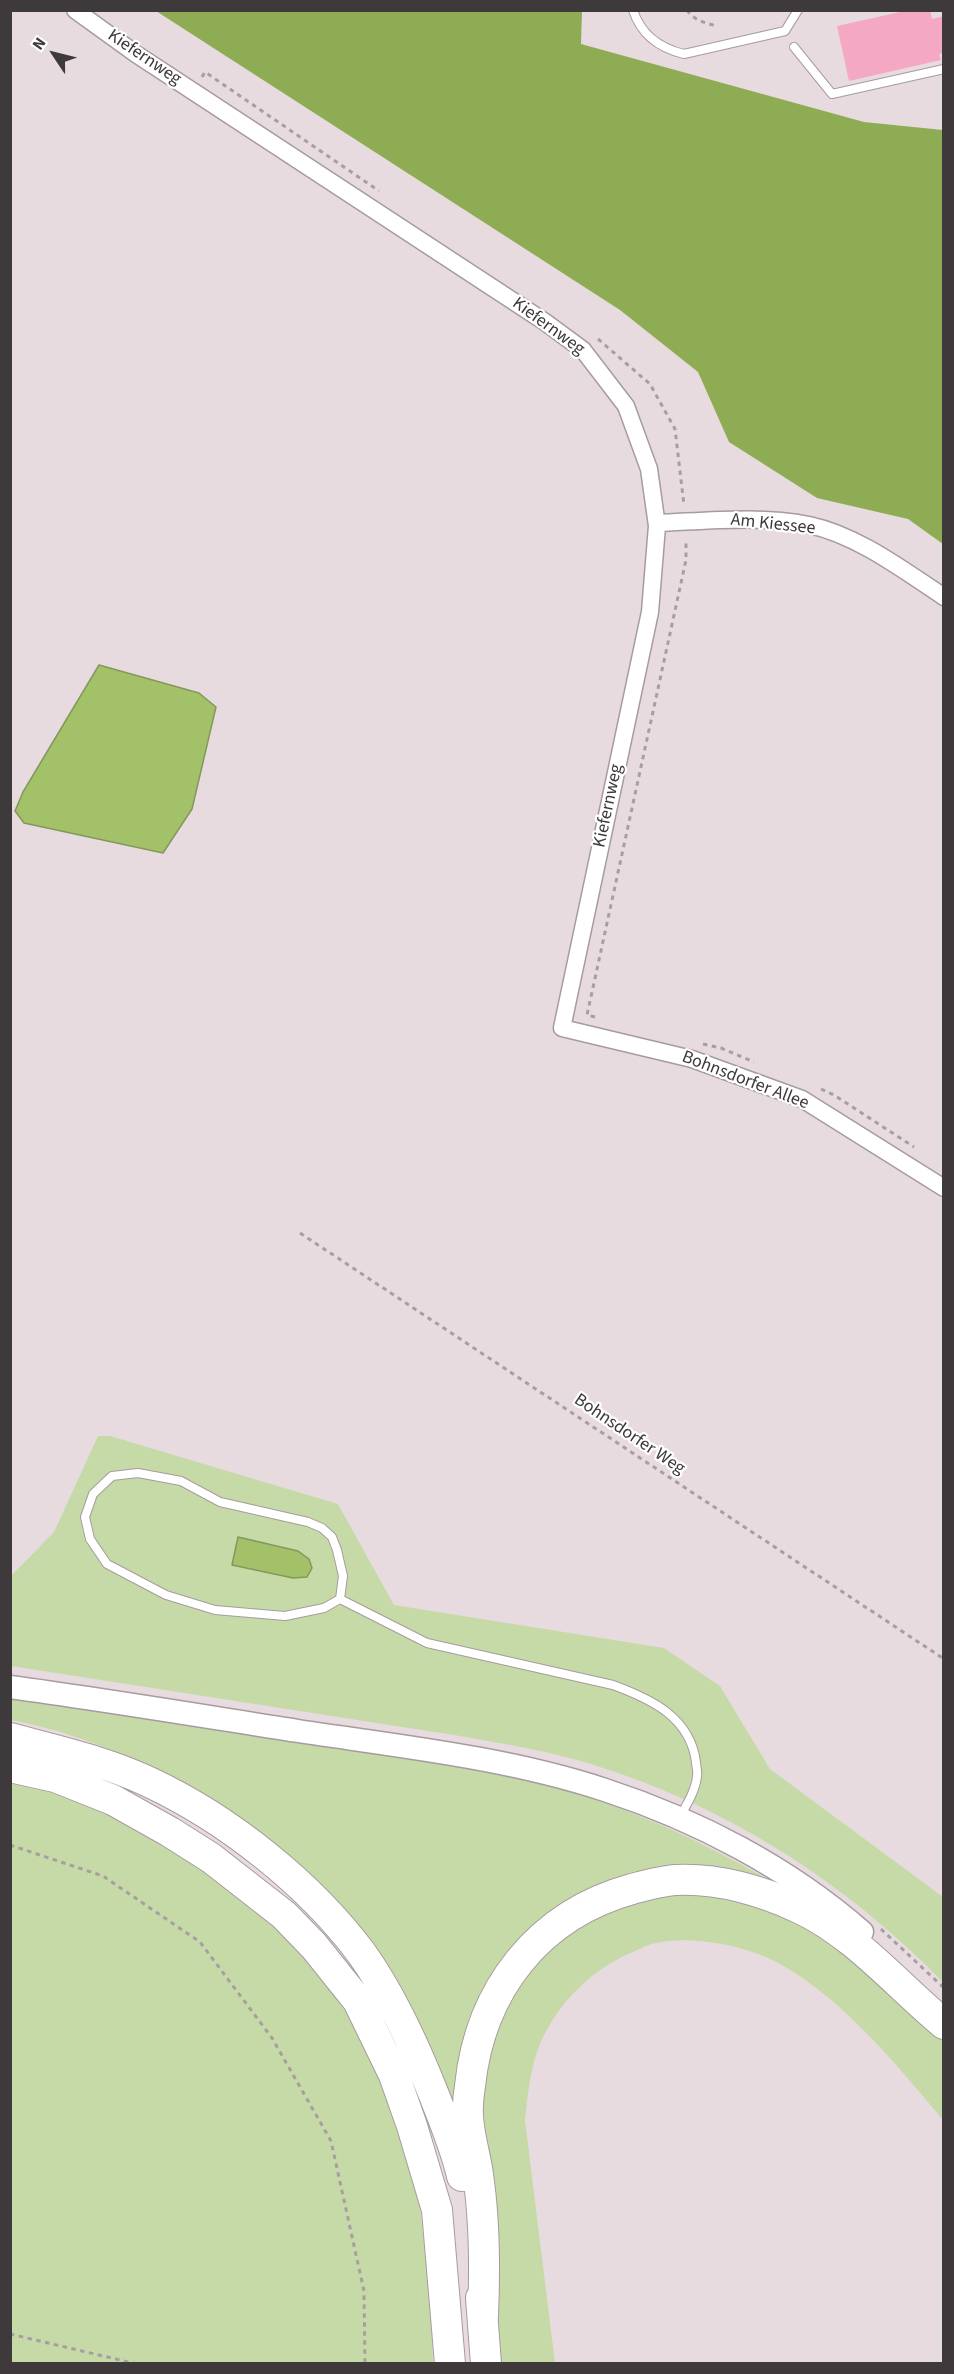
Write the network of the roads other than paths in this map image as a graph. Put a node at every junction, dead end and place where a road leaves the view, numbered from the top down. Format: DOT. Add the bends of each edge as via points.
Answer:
graph roads {
  1 [pos="75,10"];
  2 [pos="633,10"];
  3 [pos="798,10"];
  4 [pos="794,47"];
  5 [pos="944,69"];
  6 [pos="657,523"];
  7 [pos="944,597"];
  8 [pos="562,1028"];
  9 [pos="944,1188"];
  10 [pos="340,1599"];
  11 [pos="10,1687"];
  12 [pos="10,1738"];
  13 [pos="10,1767"];
  14 [pos="679,1819"];
  15 [pos="944,2014"];
  16 [pos="944,2024"];
  17 [pos="483,2316"];
  18 [pos="450,2364"];
  19 [pos="486,2364"];
  1 -- 6 [label="street, Kiefernweg" via="583,350 626,406 649,469"];
  2 -- 3 [label="lane" via="637,23 650,39 667,50 684,54 785,32"];
  4 -- 5 [label="lane" via="832,93"];
  6 -- 7 [label="street, Am Kiessee" via="744,519 810,525 857,543"];
  6 -- 8 [label="street, Kiefernweg" via="650,612"];
  8 -- 9 [label="street, Bohnsdorfer Allee" via="692,1059 801,1099"];
  10 -- 10 [label="lane" via="324,1608 285,1616 215,1610 166,1594 107,1564 90,1539 85,1517 93,1494 112,1476 138,1473 181,1481 220,1502 315,1525 332,1537 337,1550 343,1576"];
  10 -- 14 [label="lane" via="427,1643 614,1685 665,1709 686,1734 694,1751 697,1776"];
  11 -- 14 [label="street" via="458,1756 605,1790"];
  12 -- 17 [label="highway" via="121,1771 187,1803 251,1845 336,1922 385,1990 444,2120 475,2243"];
  13 -- 18 [label="highway" via="55,1777 113,1800 211,1858 284,1915 358,2001 394,2075 436,2210"];
  14 -- 15 [label="street" via="742,1850 821,1900 894,1961"];
  16 -- 17 [label="highway" via="828,1925 800,1908 756,1892 704,1881 654,1883 597,1900 560,1922 533,1944 497,1992 476,2051 468,2124 478,2175 485,2253"];
  17 -- 19 [label="highway"];
}
